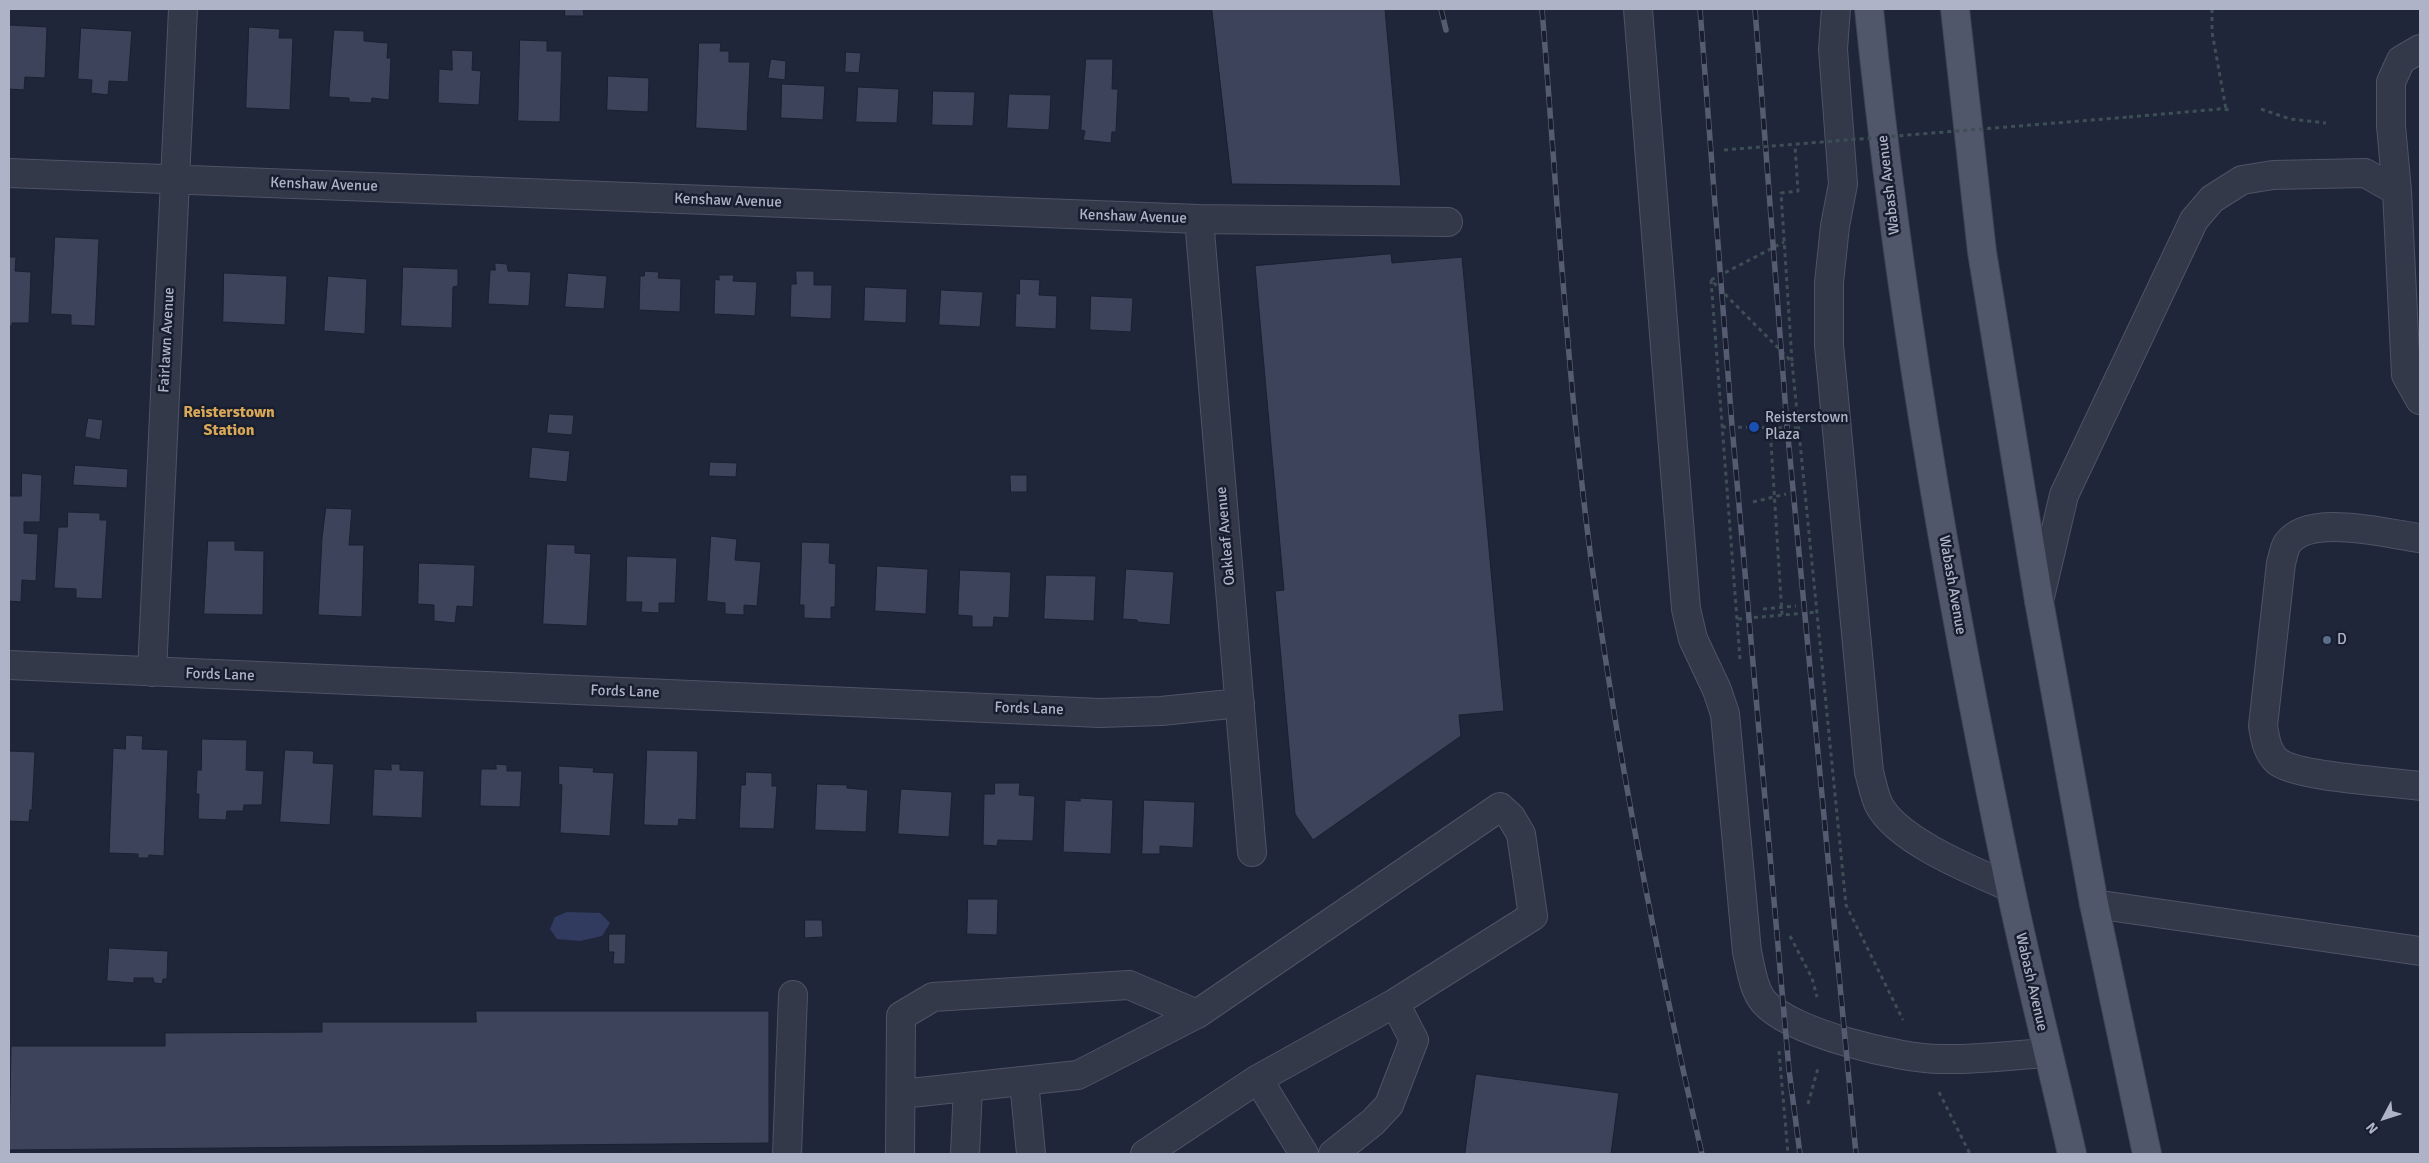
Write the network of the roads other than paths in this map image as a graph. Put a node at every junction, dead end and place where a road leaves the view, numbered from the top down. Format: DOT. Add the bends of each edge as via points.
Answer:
graph roads {
  1 [pos="182,9"];
  2 [pos="1638,9"];
  3 [pos="1836,9"];
  4 [pos="1869,9"];
  5 [pos="1955,9"];
  6 [pos="2420,49"];
  7 [pos="9,172"];
  8 [pos="175,180"];
  9 [pos="2397,191"];
  10 [pos="1198,219"];
  11 [pos="1448,222"];
  12 [pos="2420,400"];
  13 [pos="2420,538"];
  14 [pos="2039,601"];
  15 [pos="9,665"];
  16 [pos="152,672"];
  17 [pos="1240,704"];
  18 [pos="2420,786"];
  19 [pos="1252,852"];
  20 [pos="2010,887"];
  21 [pos="2094,904"];
  22 [pos="2420,951"];
  23 [pos="793,995"];
  24 [pos="1395,1003"];
  25 [pos="1197,1014"];
  26 [pos="2048,1053"];
  27 [pos="1258,1079"];
  28 [pos="1024,1080"];
  29 [pos="968,1087"];
  30 [pos="901,1094"];
  31 [pos="2138,1117"];
  32 [pos="2071,1150"];
  33 [pos="787,1154"];
  34 [pos="900,1154"];
  35 [pos="965,1154"];
  36 [pos="1031,1154"];
  37 [pos="1145,1154"];
  38 [pos="1304,1154"];
  39 [pos="1333,1154"];
  40 [pos="2147,1154"];
  41 [pos="2151,1154"];
  1 -- 8 [label="street, Fairlawn Avenue"];
  2 -- 26 [label="street" via="1686,609 1693,639 1725,714 1747,952 1753,979 1763,1001 1789,1022 1813,1032 1914,1058 1942,1060"];
  3 -- 20 [label="street" via="1833,49 1843,184 1829,283 1829,345 1869,772 1879,805 1892,821 1955,864"];
  4 -- 20 [label="main road, Wabash Avenue" via="1900,273 1956,616"];
  5 -- 14 [label="main road" via="1982,252"];
  6 -- 9 [label="street" via="2401,60 2391,82"];
  7 -- 8 [label="street, Kenshaw Avenue"];
  8 -- 10 [label="street, Kenshaw Avenue"];
  8 -- 16 [label="street, Fairlawn Avenue"];
  9 -- 12 [label="street" via="2406,375"];
  9 -- 14 [label="street" via="2365,173 2273,175 2242,180 2212,199 2194,220 2064,495"];
  10 -- 11 [label="street, Kenshaw Avenue"];
  10 -- 17 [label="street, Oakleaf Avenue"];
  13 -- 18 [label="street" via="2328,526 2303,531 2287,544 2281,563 2263,726 2266,744 2277,761 2296,770"];
  14 -- 21 [label="main road"];
  15 -- 16 [label="street, Fords Lane"];
  16 -- 17 [label="street, Fords Lane" via="1100,712"];
  17 -- 19 [label="street, Oakleaf Avenue"];
  20 -- 26 [label="main road, Wabash Avenue"];
  21 -- 22 [label="street"];
  21 -- 31 [label="main road"];
  23 -- 33 [label="street"];
  24 -- 25 [label="street" via="1533,916 1521,834 1511,817 1500,808"];
  24 -- 27 [label="street"];
  24 -- 39 [label="street" via="1414,1040 1389,1105"];
  25 -- 28 [label="street" via="1078,1075"];
  25 -- 30 [label="street" via="1129,985 933,997 901,1016"];
  26 -- 32 [label="main road, Wabash Avenue"];
  27 -- 37 [label="street"];
  27 -- 38 [label="street"];
  28 -- 29 [label="street"];
  28 -- 36 [label="street"];
  29 -- 30 [label="street"];
  29 -- 35 [label="street"];
  30 -- 34 [label="street"];
  31 -- 40 [label="main road"];
  31 -- 41 [label="main road"];
}
